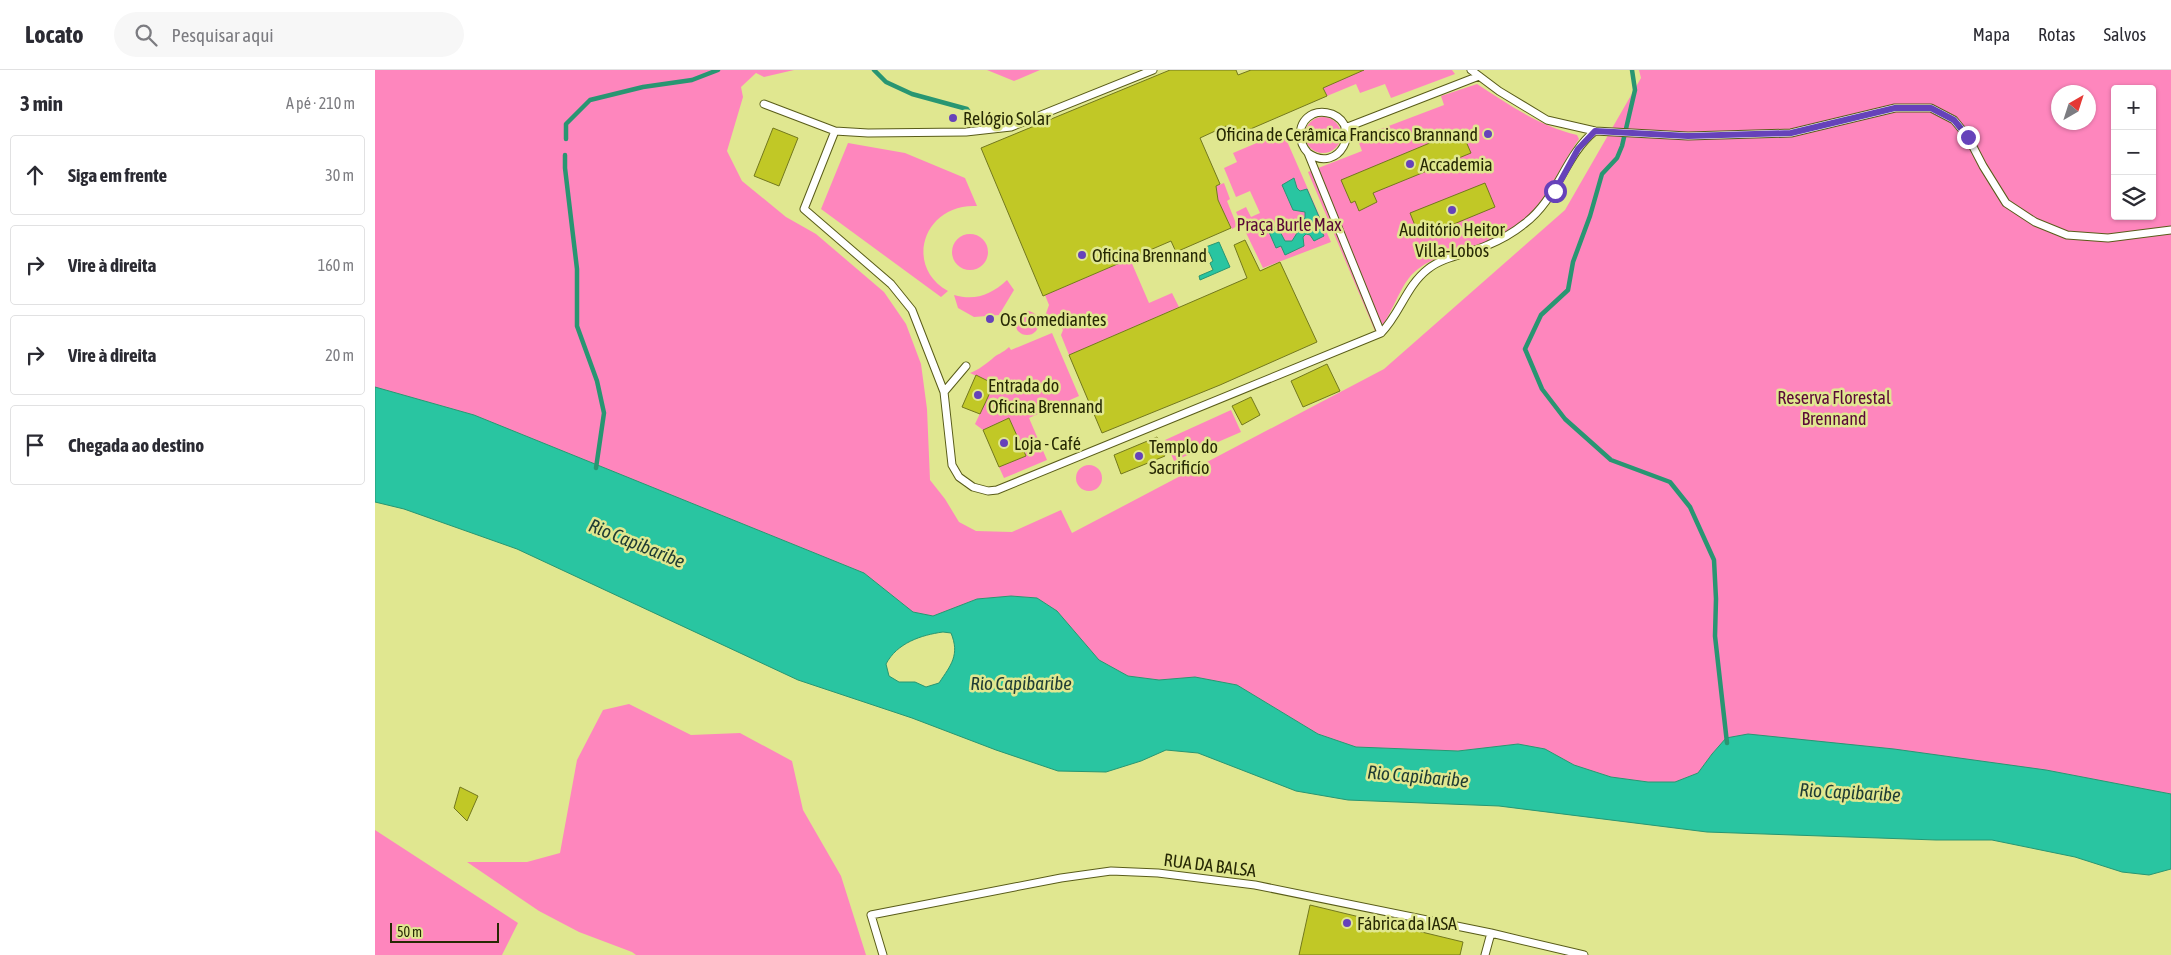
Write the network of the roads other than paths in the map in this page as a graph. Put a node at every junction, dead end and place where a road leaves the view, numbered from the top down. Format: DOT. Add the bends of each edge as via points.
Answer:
graph roads {
  1 [pos="1153,70"];
  2 [pos="1471,70"];
  3 [pos="1479,76"];
  4 [pos="764,104"];
  5 [pos="1345,128"];
  6 [pos="835,131"];
  7 [pos="1595,131"];
  8 [pos="1308,153"];
  9 [pos="2171,230"];
  10 [pos="1381,333"];
  11 [pos="966,366"];
  12 [pos="944,392"];
  13 [pos="1491,933"];
  14 [pos="883,955"];
  15 [pos="1485,955"];
  16 [pos="1584,955"];
  1 -- 6 [label="lane" via="1011,127 966,132"];
  2 -- 3 [label="lane"];
  3 -- 5 [label="lane"];
  3 -- 7 [label="lane" via="1547,120"];
  4 -- 6 [label="lane"];
  5 -- 8 [label="lane" via="1346,141 1339,153 1327,159"];
  5 -- 8 [label="lane" via="1336,116 1329,113 1321,112 1307,118 1302,124 1300,140"];
  6 -- 12 [label="lane" via="804,210 891,284 912,310"];
  7 -- 9 [label="lane" via="1688,136 1791,133 1895,108 1931,108 1954,120 1968,137 2006,202 2035,222 2067,235 2108,238"];
  7 -- 10 [label="lane" via="1578,149 1555,191 1524,224 1488,246 1429,268 1416,280"];
  8 -- 10 [label="lane"];
  10 -- 12 [label="lane" via="997,490 973,487 959,477 951,465"];
  11 -- 12 [label="lane"];
  13 -- 14 [label="lane, RUA DA BALSA" via="1255,885 1111,871 871,915"];
  13 -- 15 [label="lane"];
  13 -- 16 [label="lane, RUA DA BALSA"];
}
